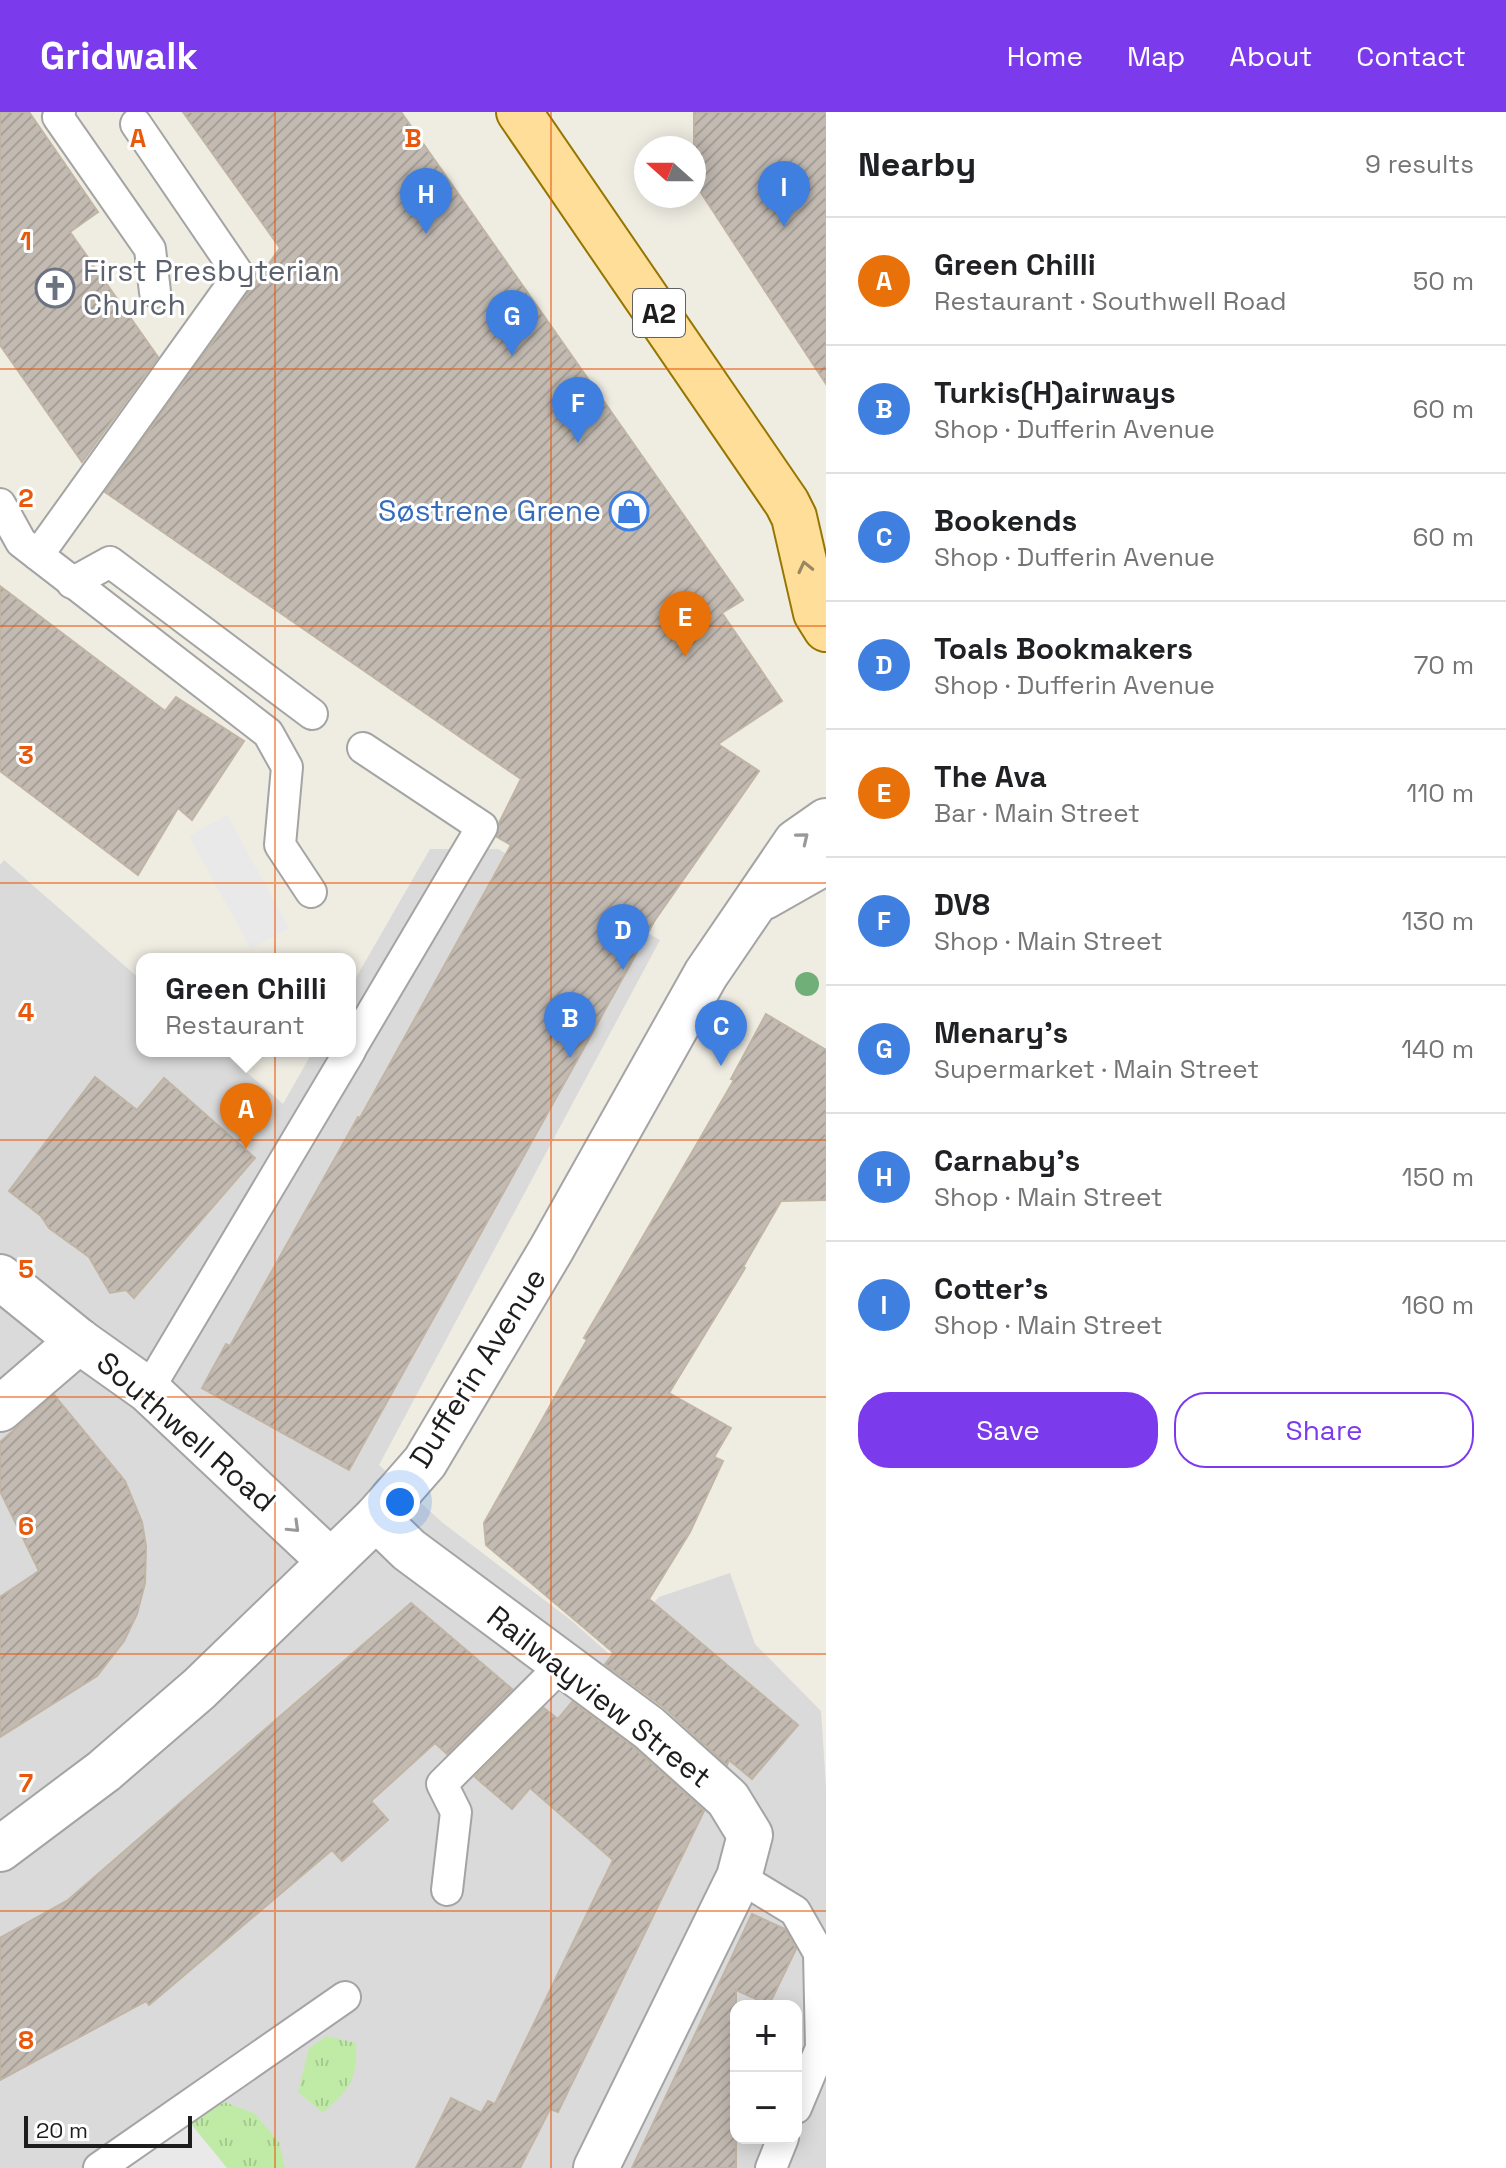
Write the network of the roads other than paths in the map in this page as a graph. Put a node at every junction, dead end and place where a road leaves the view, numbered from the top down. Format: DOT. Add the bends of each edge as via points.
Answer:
graph roads {
  1 [pos="60,112"];
  2 [pos="533,116"];
  3 [pos="136,124"];
  4 [pos="155,292"];
  5 [pos="787,503"];
  6 [pos="0,504"];
  7 [pos="826,528"];
  8 [pos="38,555"];
  9 [pos="72,583"];
  10 [pos="826,629"];
  11 [pos="312,714"];
  12 [pos="363,748"];
  13 [pos="826,821"];
  14 [pos="826,862"];
  15 [pos="311,892"];
  16 [pos="751,904"];
  17 [pos="356,1041"];
  18 [pos="346,1057"];
  19 [pos="0,1277"];
  20 [pos="79,1341"];
  21 [pos="148,1390"];
  22 [pos="0,1409"];
  23 [pos="376,1518"];
  24 [pos="330,1561"];
  25 [pos="564,1663"];
  26 [pos="0,1849"];
  27 [pos="739,1877"];
  28 [pos="447,1890"];
  29 [pos="345,1997"];
  30 [pos="802,2094"];
  31 [pos="781,2144"];
  32 [pos="99,2168"];
  33 [pos="596,2168"];
  34 [pos="771,2168"];
  1 -- 4 [label="lane" via="58,117 150,249"];
  2 -- 5 [label="main road, A2"];
  3 -- 8 [label="lane" via="239,275"];
  5 -- 7 [label="main road, A2"];
  10 -- 5 [label="main road, A2, one-way" via="816,613"];
  6 -- 8 [label="lane" via="21,542"];
  8 -- 9 [label="lane"];
  9 -- 11 [label="lane" via="110,562"];
  9 -- 15 [label="lane" via="268,733 287,767 280,845"];
  12 -- 17 [label="lane" via="482,827"];
  16 -- 13 [label="street, Dufferin Avenue, one-way" via="796,842"];
  14 -- 16 [label="street, Dufferin Avenue"];
  16 -- 23 [label="street, Dufferin Avenue" via="425,1462"];
  18 -- 21 [label="lane"];
  19 -- 20 [label="street, Southwell Road"];
  20 -- 21 [label="street, Southwell Road"];
  20 -- 22 [label="street"];
  21 -- 24 [label="street, Southwell Road, one-way"];
  23 -- 24 [label="street, Dufferin Avenue"];
  23 -- 25 [label="street, Railwayview Street" via="409,1550"];
  24 -- 26 [label="street, Dufferin Avenue" via="199,1689 104,1771"];
  25 -- 27 [label="street, Railwayview Street" via="649,1728 728,1799 750,1835"];
  25 -- 28 [label="lane" via="442,1784 456,1812"];
  27 -- 30 [label="lane" via="795,1911 819,1953 821,2048"];
  27 -- 33 [label="street, Railwayview Street"];
  29 -- 32 [label="lane"];
  31 -- 34 [label="lane"];
}
